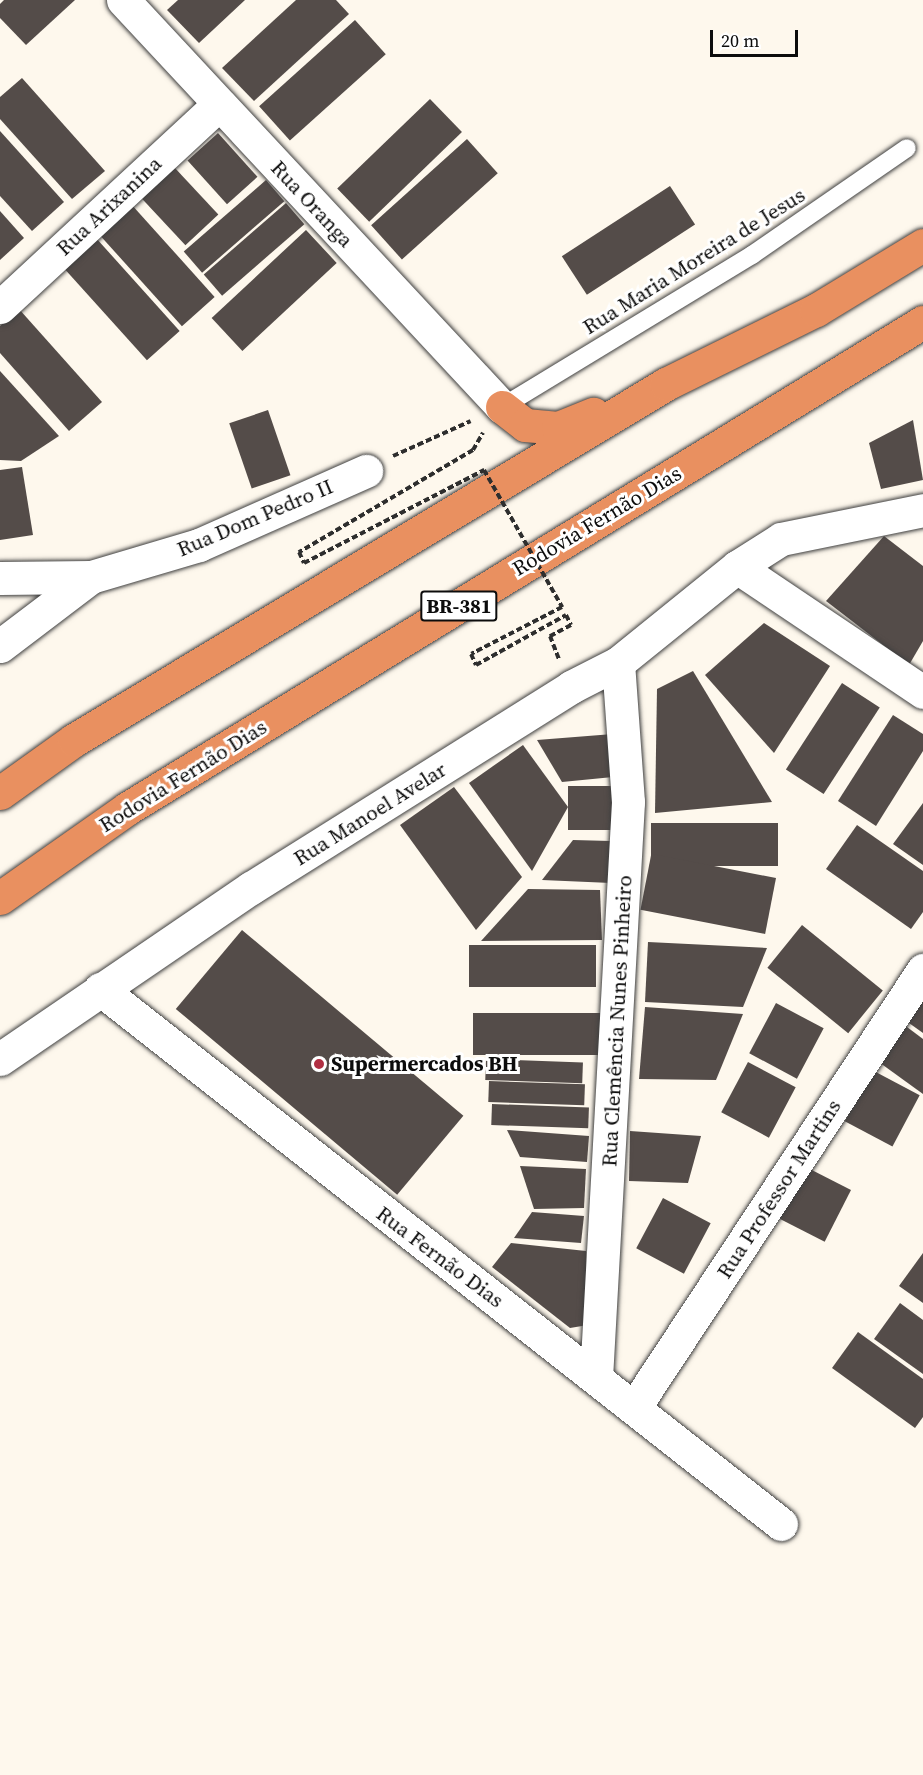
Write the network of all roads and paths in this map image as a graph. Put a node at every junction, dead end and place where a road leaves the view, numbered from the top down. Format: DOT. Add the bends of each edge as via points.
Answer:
graph roads {
  1 [pos="123,0"];
  2 [pos="218,105"];
  3 [pos="907,148"];
  4 [pos="923,245"];
  5 [pos="0,307"];
  6 [pos="923,322"];
  7 [pos="666,384"];
  8 [pos="502,407"];
  9 [pos="473,450"];
  10 [pos="366,471"];
  11 [pos="923,510"];
  12 [pos="737,567"];
  13 [pos="91,577"];
  14 [pos="0,578"];
  15 [pos="550,636"];
  16 [pos="0,646"];
  17 [pos="618,663"];
  18 [pos="923,692"];
  19 [pos="0,793"];
  20 [pos="0,898"];
  21 [pos="923,970"];
  22 [pos="100,989"];
  23 [pos="0,1059"];
  24 [pos="596,1378"];
  25 [pos="634,1408"];
  26 [pos="781,1524"];
  1 -- 2 [label="street, Rua Oranga"];
  2 -- 5 [label="street, Rua Arixanina"];
  2 -- 8 [label="street, Rua Oranga"];
  3 -- 8 [label="lane, Rua Maria Moreira de Jesus" via="752,255"];
  4 -- 7 [label="highway" via="816,310"];
  6 -- 20 [label="highway, Rodovia Fernão Dias / BR-381" via="138,801"];
  7 -- 8 [label="highway" via="558,428 525,424"];
  7 -- 19 [label="highway" via="74,740"];
  8 -- 10 [label="path"];
  9 -- 15 [label="path, bridge" via="298,552 304,564 484,470 562,607 471,654 476,665 566,615 571,625"];
  10 -- 13 [label="street, Rua Dom Pedro II" via="200,545"];
  11 -- 12 [label="street, Rua Manoel Avelar" via="781,539"];
  12 -- 17 [label="street, Rua Manoel Avelar"];
  12 -- 18 [label="street"];
  13 -- 14 [label="street, Rua Dom Pedro II"];
  13 -- 16 [label="street"];
  17 -- 22 [label="street, Rua Manoel Avelar" via="571,687 251,888"];
  17 -- 24 [label="street, Rua Clemência Nunes Pinheiro" via="628,802"];
  21 -- 25 [label="street, Rua Professor Martins"];
  22 -- 23 [label="street, Rua Manoel Avelar"];
  22 -- 24 [label="street, Rua Fernão Dias"];
  24 -- 25 [label="street, Rua Fernão Dias"];
  25 -- 26 [label="street, Rua Fernão Dias"];
}
